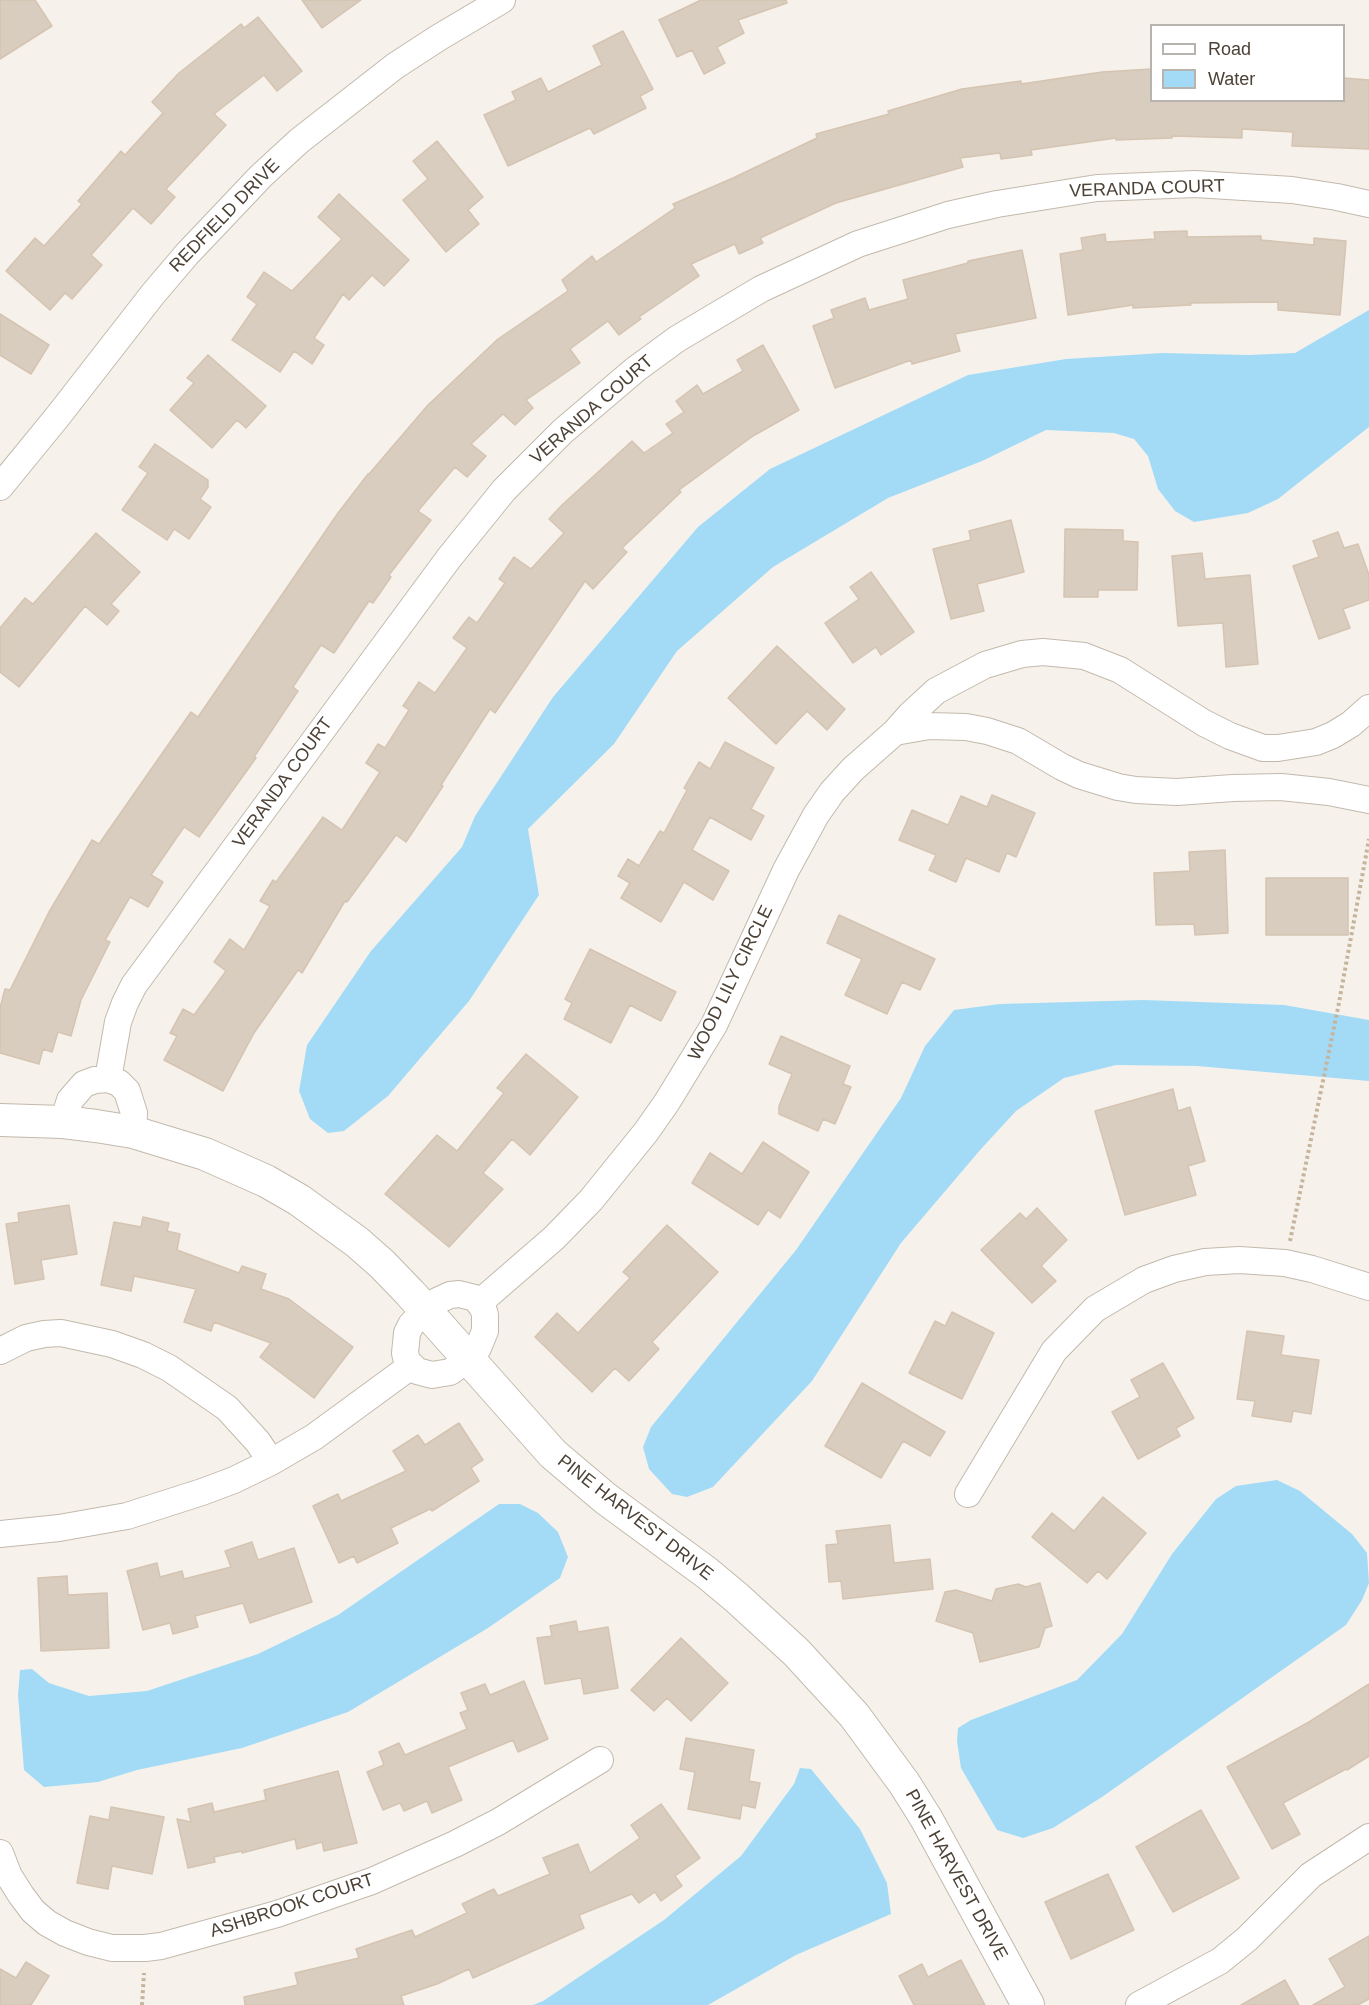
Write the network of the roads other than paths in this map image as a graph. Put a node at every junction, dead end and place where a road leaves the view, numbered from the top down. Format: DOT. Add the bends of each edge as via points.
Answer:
graph roads {
  1 [pos="502,0"];
  2 [pos="1369,204"];
  3 [pos="0,487"];
  4 [pos="1369,708"];
  5 [pos="895,732"];
  6 [pos="1369,800"];
  7 [pos="108,1079"];
  8 [pos="0,1120"];
  9 [pos="63,1122"];
  10 [pos="133,1132"];
  11 [pos="1369,1287"];
  12 [pos="479,1303"];
  13 [pos="425,1310"];
  14 [pos="0,1351"];
  15 [pos="468,1359"];
  16 [pos="411,1366"];
  17 [pos="271,1462"];
  18 [pos="968,1494"];
  19 [pos="0,1534"];
  20 [pos="600,1760"];
  21 [pos="1369,1837"];
  22 [pos="0,1853"];
  23 [pos="1028,2005"];
  24 [pos="1138,2005"];
  1 -- 3 [label="street, REDFIELD DRIVE" via="395,66 261,176 153,294"];
  2 -- 7 [label="street, VERANDA COURT" via="1292,190 1195,184 1096,188 997,204 858,244 760,289 677,339 563,431 504,490 455,550 134,985 118,1022"];
  4 -- 5 [label="street, WOOD LILY CIRCLE" via="1351,724 1316,742 1263,748 1204,723 1112,666 1084,656 1043,651 1000,659 964,675 936,691"];
  5 -- 6 [label="street" via="929,726 987,730 1018,741 1079,774 1136,790 1281,787"];
  5 -- 12 [label="street, WOOD LILY CIRCLE" via="853,769 816,815 714,1025 646,1132 591,1200 554,1238"];
  7 -- 9 [label="street" via="84,1084 70,1100"];
  7 -- 10 [label="street" via="127,1091 134,1113"];
  8 -- 9 [label="street, PINE HARVEST DRIVE"];
  9 -- 10 [label="street, PINE HARVEST DRIVE"];
  10 -- 13 [label="street, PINE HARVEST DRIVE" via="205,1154 299,1200 382,1264"];
  11 -- 18 [label="street" via="1285,1263 1239,1260 1174,1269 1144,1280 1095,1308 1054,1351"];
  12 -- 13 [label="street" via="466,1295 450,1295"];
  12 -- 15 [label="street" via="485,1315 485,1331"];
  13 -- 15 [label="street, PINE HARVEST DRIVE"];
  13 -- 16 [label="street" via="407,1333 405,1353"];
  14 -- 17 [label="street" via="26,1338 61,1333 143,1355 227,1408"];
  15 -- 16 [label="street" via="441,1374 424,1374"];
  15 -- 23 [label="street, PINE HARVEST DRIVE" via="553,1454 737,1598 796,1652 854,1715 926,1818"];
  16 -- 17 [label="street" via="314,1437"];
  17 -- 19 [label="street" via="202,1492 127,1516"];
  20 -- 22 [label="street, ASHBROOK COURT" via="498,1822 372,1881 278,1914 145,1948 112,1948 88,1942 47,1923 21,1896"];
  21 -- 24 [label="street" via="1311,1875 1247,1940 1220,1961"];
}
